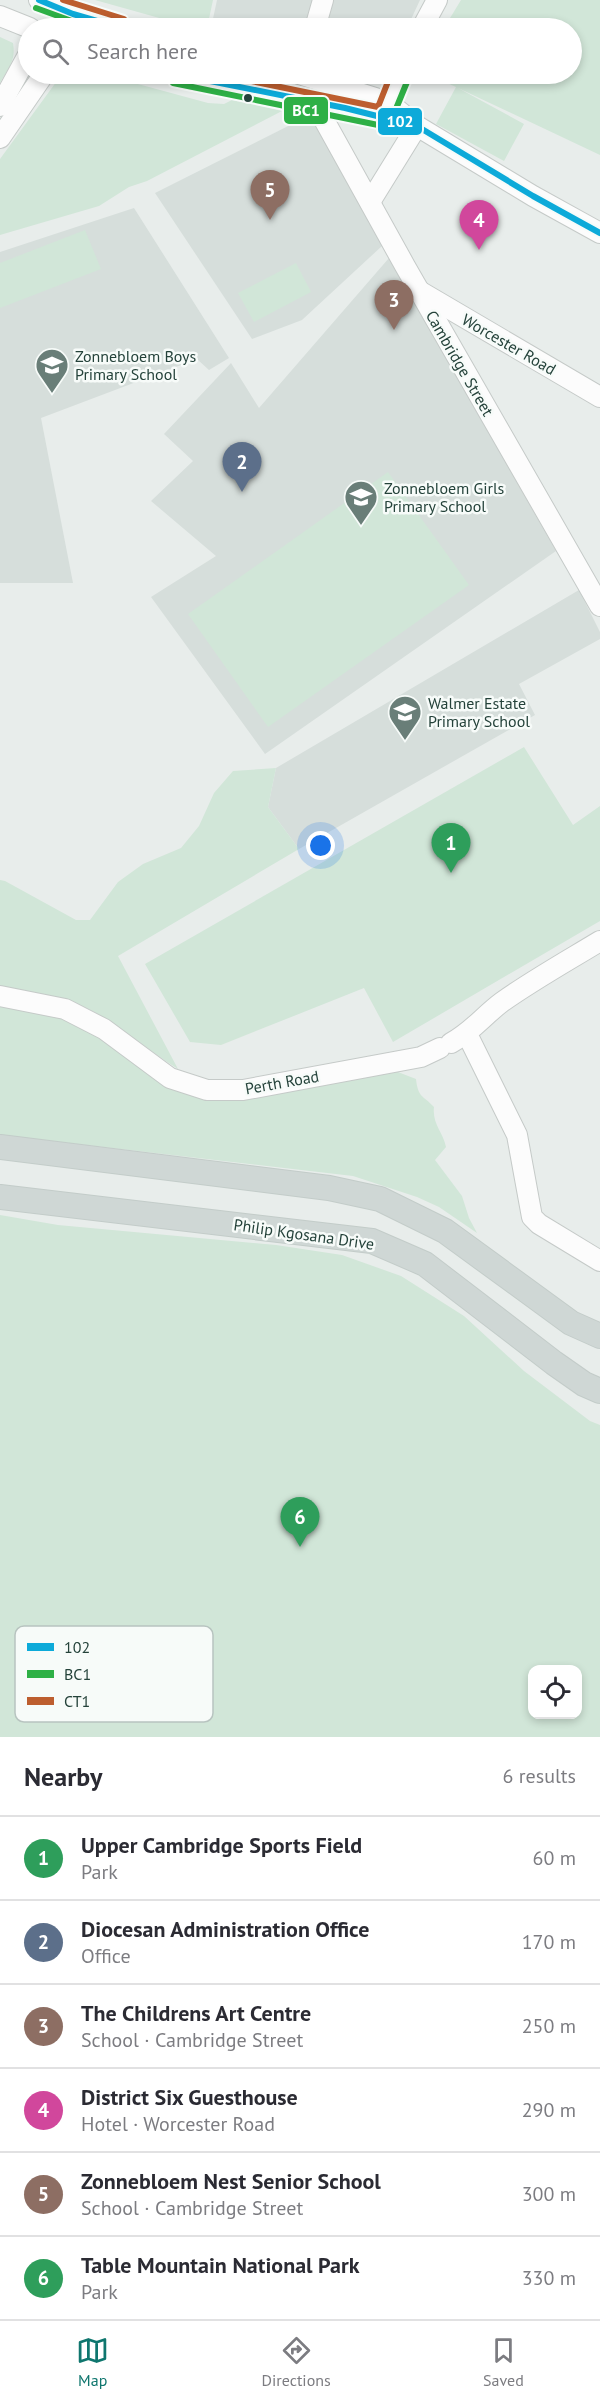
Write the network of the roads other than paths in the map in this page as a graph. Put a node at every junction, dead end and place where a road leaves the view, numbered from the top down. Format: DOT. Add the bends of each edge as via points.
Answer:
graph roads {
  1 [pos="323,0"];
  2 [pos="437,0"];
  3 [pos="45,3"];
  4 [pos="0,16"];
  5 [pos="42,18"];
  6 [pos="66,18"];
  7 [pos="318,18"];
  8 [pos="427,18"];
  9 [pos="18,23"];
  10 [pos="18,73"];
  11 [pos="37,84"];
  12 [pos="235,84"];
  13 [pos="326,84"];
  14 [pos="397,84"];
  15 [pos="0,106"];
  16 [pos="386,109"];
  17 [pos="323,118"];
  18 [pos="417,126"];
  19 [pos="0,138"];
  20 [pos="370,202"];
  21 [pos="600,233"];
  22 [pos="419,290"];
  23 [pos="600,397"];
  24 [pos="600,606"];
  25 [pos="600,941"];
  26 [pos="0,996"];
  27 [pos="453,1042"];
  28 [pos="0,1147"];
  29 [pos="0,1197"];
  30 [pos="600,1261"];
  31 [pos="600,1336"];
  32 [pos="600,1391"];
  1 -- 7 [label="street"];
  2 -- 8 [label="street"];
  3 -- 5 [label="street"];
  3 -- 6 [label="street"];
  4 -- 9 [label="street"];
  10 -- 15 [label="street"];
  11 -- 19 [label="street"];
  12 -- 16 [label="street"];
  13 -- 16 [label="street"];
  14 -- 16 [label="street"];
  16 -- 18 [label="street"];
  17 -- 20 [label="street, Cambridge Street"];
  18 -- 20 [label="street"];
  18 -- 21 [label="street"];
  20 -- 22 [label="street, Cambridge Street"];
  22 -- 23 [label="street, Worcester Road"];
  22 -- 24 [label="street, Cambridge Street"];
  25 -- 27 [label="street, Perth Road" via="499,1005"];
  26 -- 27 [label="street, Perth Road" via="65,1009 104,1029 170,1078 207,1090 243,1090 421,1057"];
  27 -- 30 [label="street" via="517,1135 532,1217"];
  28 -- 31 [label="main road" via="329,1188 380,1199 445,1231 571,1323"];
  29 -- 32 [label="main road, Philip Kgosana Drive" via="372,1241 425,1264 554,1363"];
}
